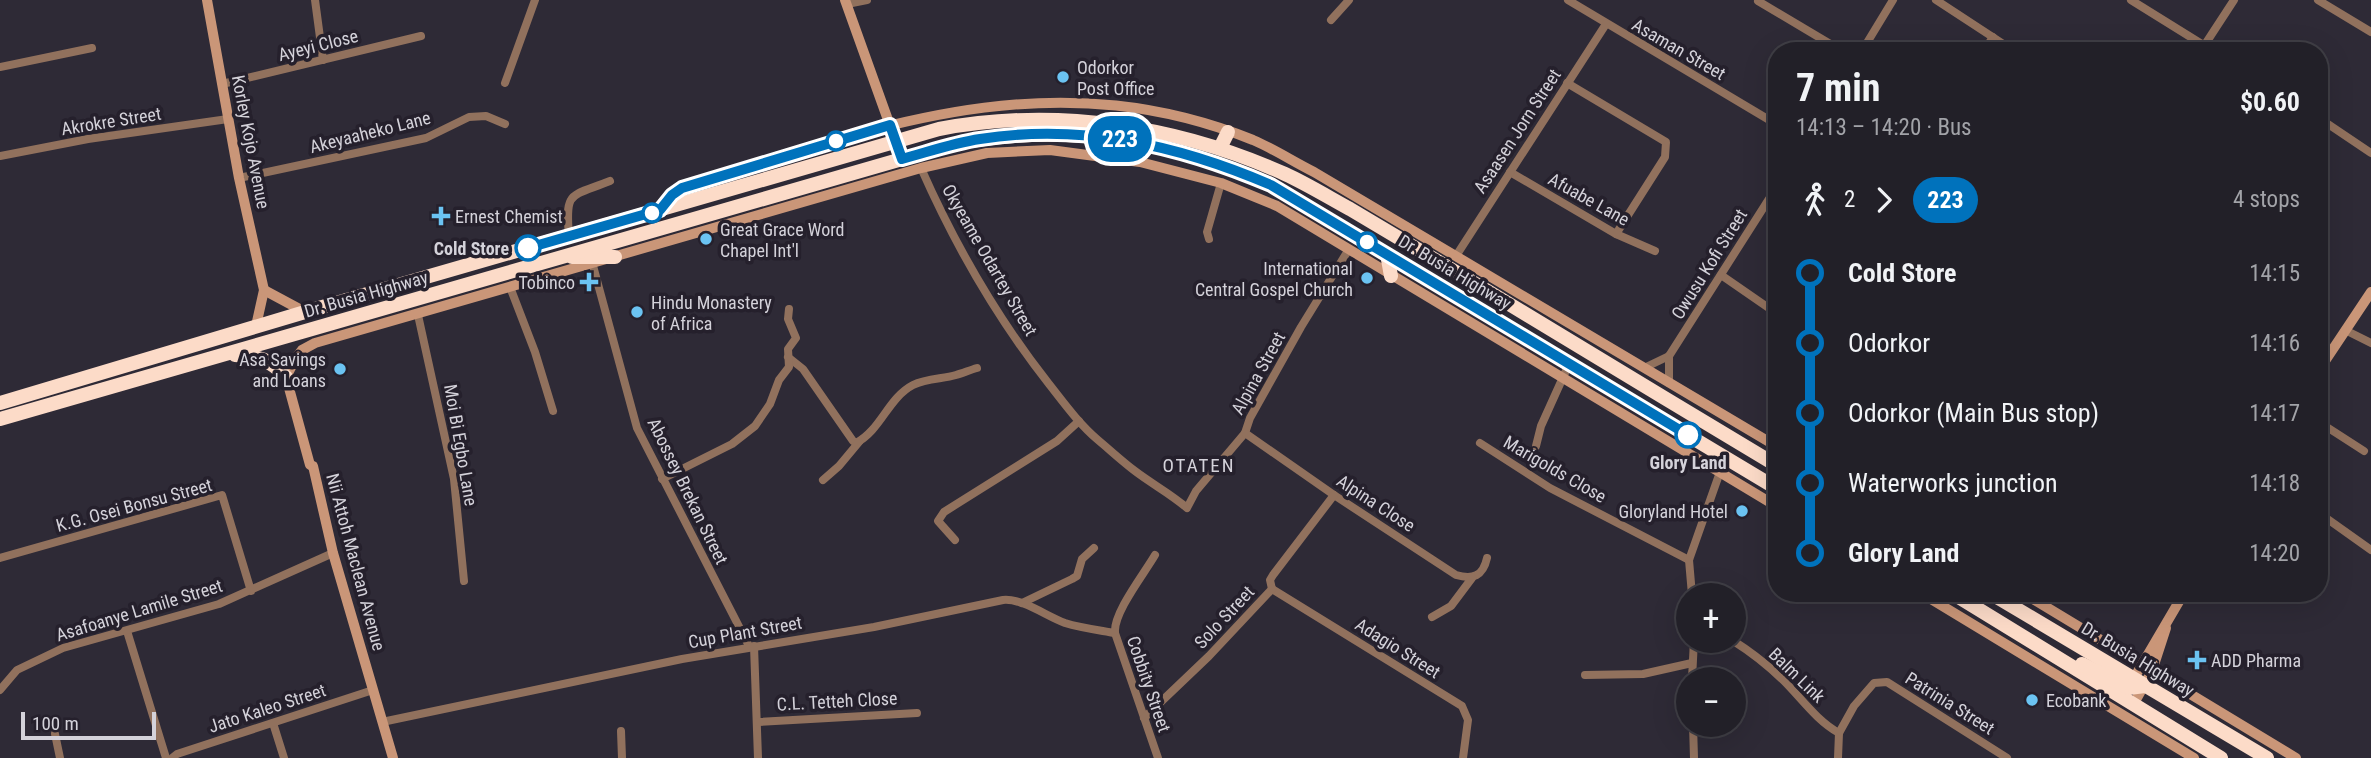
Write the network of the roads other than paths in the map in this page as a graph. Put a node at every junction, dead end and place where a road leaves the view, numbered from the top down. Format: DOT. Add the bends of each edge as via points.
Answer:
graph roads {
  1 [pos="206,0"];
  2 [pos="315,0"];
  3 [pos="535,0"];
  4 [pos="867,0"];
  5 [pos="1349,0"];
  6 [pos="1568,0"];
  7 [pos="1893,0"];
  8 [pos="1936,0"];
  9 [pos="2132,0"];
  10 [pos="2234,0"];
  11 [pos="2318,0"];
  12 [pos="1758,1"];
  13 [pos="846,2"];
  14 [pos="1331,20"];
  15 [pos="1606,24"];
  16 [pos="2371,32"];
  17 [pos="421,36"];
  18 [pos="1993,37"];
  19 [pos="1827,42"];
  20 [pos="1867,42"];
  21 [pos="1990,42"];
  22 [pos="2000,42"];
  23 [pos="2198,42"];
  24 [pos="2211,42"];
  25 [pos="92,48"];
  26 [pos="323,60"];
  27 [pos="0,66"];
  28 [pos="505,83"];
  29 [pos="1567,83"];
  30 [pos="222,84"];
  31 [pos="882,103"];
  32 [pos="228,119"];
  33 [pos="916,119"];
  34 [pos="1768,119"];
  35 [pos="990,121"];
  36 [pos="505,124"];
  37 [pos="2328,124"];
  38 [pos="890,125"];
  39 [pos="1228,132"];
  40 [pos="895,141"];
  41 [pos="1220,148"];
  42 [pos="2371,153"];
  43 [pos="0,156"];
  44 [pos="902,159"];
  45 [pos="921,168"];
  46 [pos="1510,172"];
  47 [pos="239,178"];
  48 [pos="610,181"];
  49 [pos="1222,183"];
  50 [pos="1768,201"];
  51 [pos="736,208"];
  52 [pos="660,210"];
  53 [pos="1616,234"];
  54 [pos="569,236"];
  55 [pos="1209,239"];
  56 [pos="1349,249"];
  57 [pos="1655,251"];
  58 [pos="1387,254"];
  59 [pos="1456,256"];
  60 [pos="615,257"];
  61 [pos="586,258"];
  62 [pos="1721,275"];
  63 [pos="1391,276"];
  64 [pos="510,287"];
  65 [pos="264,290"];
  66 [pos="2371,292"];
  67 [pos="1768,307"];
  68 [pos="789,309"];
  69 [pos="305,312"];
  70 [pos="418,315"];
  71 [pos="256,326"];
  72 [pos="2345,330"];
  73 [pos="2371,343"];
  74 [pos="223,354"];
  75 [pos="1669,356"];
  76 [pos="2328,356"];
  77 [pos="788,357"];
  78 [pos="1569,364"];
  79 [pos="977,368"];
  80 [pos="1644,368"];
  81 [pos="286,377"];
  82 [pos="1563,378"];
  83 [pos="1670,383"];
  84 [pos="0,403"];
  85 [pos="1678,406"];
  86 [pos="552,411"];
  87 [pos="0,419"];
  88 [pos="1079,421"];
  89 [pos="1668,423"];
  90 [pos="2328,428"];
  91 [pos="1245,433"];
  92 [pos="1768,441"];
  93 [pos="859,442"];
  94 [pos="1480,443"];
  95 [pos="1536,446"];
  96 [pos="2364,451"];
  97 [pos="1768,460"];
  98 [pos="1720,472"];
  99 [pos="662,479"];
  100 [pos="823,481"];
  101 [pos="1768,483"];
  102 [pos="1334,495"];
  103 [pos="1768,501"];
  104 [pos="1188,508"];
  105 [pos="2328,519"];
  106 [pos="955,540"];
  107 [pos="1094,548"];
  108 [pos="2371,550"];
  109 [pos="333,553"];
  110 [pos="1155,555"];
  111 [pos="0,558"];
  112 [pos="1487,558"];
  113 [pos="1689,560"];
  114 [pos="1472,578"];
  115 [pos="464,581"];
  116 [pos="1691,583"];
  117 [pos="1272,589"];
  118 [pos="251,591"];
  119 [pos="1936,602"];
  120 [pos="1967,602"];
  121 [pos="2003,602"];
  122 [pos="2038,602"];
  123 [pos="2179,602"];
  124 [pos="1022,603"];
  125 [pos="1432,617"];
  126 [pos="2168,622"];
  127 [pos="127,631"];
  128 [pos="1115,633"];
  129 [pos="751,646"];
  130 [pos="1746,649"];
  131 [pos="1693,653"];
  132 [pos="1692,663"];
  133 [pos="2141,665"];
  134 [pos="1692,667"];
  135 [pos="2152,671"];
  136 [pos="1585,675"];
  137 [pos="0,690"];
  138 [pos="373,690"];
  139 [pos="2133,692"];
  140 [pos="917,713"];
  141 [pos="1144,718"];
  142 [pos="382,722"];
  143 [pos="758,722"];
  144 [pos="273,723"];
  145 [pos="2162,723"];
  146 [pos="621,731"];
  147 [pos="1839,733"];
  148 [pos="55,734"];
  149 [pos="1693,737"];
  150 [pos="60,758"];
  151 [pos="166,758"];
  152 [pos="172,758"];
  153 [pos="285,758"];
  154 [pos="393,758"];
  155 [pos="622,758"];
  156 [pos="758,758"];
  157 [pos="1158,758"];
  158 [pos="1463,758"];
  159 [pos="1694,758"];
  160 [pos="1838,758"];
  161 [pos="2007,758"];
  162 [pos="2194,758"];
  163 [pos="2207,758"];
  164 [pos="2221,758"];
  165 [pos="2267,758"];
  166 [pos="2296,758"];
  1 -- 30 [label="street, Korley Kojo Avenue"];
  2 -- 26 [label="street"];
  3 -- 28 [label="street"];
  4 -- 13 [label="street"];
  5 -- 14 [label="street"];
  6 -- 15 [label="street, Asaman Street"];
  7 -- 20 [label="street"];
  8 -- 18 [label="street"];
  9 -- 23 [label="street"];
  10 -- 24 [label="street"];
  11 -- 16 [label="street"];
  12 -- 19 [label="street"];
  13 -- 31 [label="street"];
  15 -- 29 [label="street, Asaasen Jorn Street"];
  15 -- 34 [label="street, Asaman Street"];
  17 -- 26 [label="street, Ayeyi Close"];
  18 -- 21 [label="street"];
  18 -- 22 [label="street"];
  25 -- 27 [label="street"];
  26 -- 30 [label="street, Ayeyi Close"];
  29 -- 46 [label="street, Asaasen Jorn Street"];
  29 -- 53 [label="street" via="1666,142 1665,157"];
  30 -- 32 [label="street, Korley Kojo Avenue"];
  31 -- 33 [label="street" via="895,114"];
  31 -- 38 [label="street"];
  32 -- 43 [label="street, Akrokre Street"];
  32 -- 47 [label="street, Korley Kojo Avenue"];
  33 -- 38 [label="street, Dr. Busia Highway"];
  33 -- 39 [label="street, Dr. Busia Highway" via="1012,103 1072,102 1182,117"];
  35 -- 40 [label="highway, Dr. Busia Highway"];
  35 -- 41 [label="highway, Dr. Busia Highway" via="1095,122 1175,135"];
  35 -- 44 [label="highway" via="913,144"];
  36 -- 47 [label="street, Akeyaaheko Lane" via="486,116 469,117 426,138"];
  37 -- 42 [label="street"];
  38 -- 40 [label="street"];
  38 -- 52 [label="street, Dr. Busia Highway" via="682,188"];
  39 -- 41 [label="highway"];
  39 -- 59 [label="street, Dr. Busia Highway" via="1314,172"];
  40 -- 44 [label="street"];
  40 -- 51 [label="highway" via="874,155 763,186"];
  40 -- 52 [label="highway, Dr. Busia Highway"];
  41 -- 85 [label="highway, Dr. Busia Highway" via="1312,188"];
  44 -- 51 [label="highway, Dr. Busia Highway"];
  44 -- 58 [label="highway, Dr. Busia Highway" via="1008,135 1061,134 1139,142 1196,156 1271,185"];
  45 -- 49 [label="street, Dr. Busia Highway" via="987,153 1050,150 1140,162"];
  45 -- 60 [label="street, Dr. Busia Highway"];
  45 -- 88 [label="street, Okyeame Odartey Street" via="938,208 1008,330"];
  46 -- 53 [label="street, Afuabe Lane"];
  46 -- 59 [label="street, Asaasen Jorn Street"];
  47 -- 65 [label="street, Korley Kojo Avenue"];
  48 -- 54 [label="street" via="569,200"];
  49 -- 55 [label="street" via="1207,232"];
  49 -- 56 [label="street, Dr. Busia Highway" via="1276,206"];
  50 -- 62 [label="street, Owusu Kofi Street"];
  51 -- 61 [label="highway, Dr. Busia Highway"];
  52 -- 54 [label="highway, Dr. Busia Highway"];
  53 -- 57 [label="street, Afuabe Lane"];
  54 -- 69 [label="highway, Dr. Busia Highway"];
  56 -- 63 [label="street, Dr. Busia Highway"];
  56 -- 91 [label="street, Alpina Street"];
  58 -- 63 [label="highway"];
  58 -- 78 [label="highway, Dr. Busia Highway"];
  59 -- 80 [label="street, Dr. Busia Highway"];
  60 -- 61 [label="highway"];
  61 -- 64 [label="street"];
  61 -- 74 [label="highway, Dr. Busia Highway" via="560,256"];
  61 -- 99 [label="street, Abossey Brekan Street" via="637,428"];
  62 -- 67 [label="street"];
  62 -- 75 [label="street, Owusu Kofi Street"];
  63 -- 82 [label="street, Dr. Busia Highway"];
  64 -- 70 [label="street"];
  64 -- 86 [label="street"];
  65 -- 69 [label="street"];
  65 -- 71 [label="street, Korley Kojo Avenue"];
  66 -- 72 [label="street"];
  68 -- 77 [label="street" via="796,338"];
  69 -- 71 [label="highway, Dr. Busia Highway"];
  70 -- 81 [label="street" via="315,343 302,350"];
  70 -- 115 [label="street, Moi Bi Egbo Lane" via="454,479"];
  71 -- 84 [label="highway, Dr. Busia Highway"];
  72 -- 73 [label="street"];
  72 -- 76 [label="street"];
  74 -- 81 [label="highway" via="262,358"];
  74 -- 87 [label="highway, Dr. Busia Highway"];
  75 -- 80 [label="street"];
  75 -- 83 [label="street"];
  77 -- 93 [label="street" via="803,369 853,441"];
  77 -- 99 [label="street" via="789,367 755,426 732,444"];
  78 -- 82 [label="street"];
  78 -- 89 [label="highway, Dr. Busia Highway"];
  79 -- 93 [label="street" via="913,385"];
  80 -- 83 [label="street, Dr. Busia Highway"];
  81 -- 109 [label="street, Nii Attoh Maclean Avenue"];
  82 -- 95 [label="street"];
  82 -- 98 [label="street, Dr. Busia Highway"];
  83 -- 92 [label="street, Dr. Busia Highway"];
  85 -- 89 [label="highway" via="1680,419"];
  85 -- 97 [label="highway, Dr. Busia Highway"];
  88 -- 104 [label="street, Okyeame Odartey Street" via="1133,470"];
  88 -- 106 [label="street" via="1056,441 944,512 938,521"];
  89 -- 101 [label="highway, Dr. Busia Highway"];
  90 -- 96 [label="street"];
  91 -- 102 [label="street, Alpina Close"];
  91 -- 104 [label="street, Alpina Street" via="1196,491"];
  93 -- 100 [label="street"];
  94 -- 113 [label="street, Marigolds Close" via="1550,488"];
  98 -- 103 [label="street, Dr. Busia Highway"];
  98 -- 113 [label="street"];
  99 -- 129 [label="street, Abossey Brekan Street"];
  102 -- 114 [label="street, Alpina Close" via="1449,571"];
  102 -- 117 [label="street, Solo Street" via="1273,575"];
  105 -- 108 [label="street"];
  107 -- 124 [label="street, Cup Plant Street" via="1082,559 1076,576"];
  109 -- 118 [label="street, Asafoanye Lamile Street"];
  109 -- 138 [label="street, Nii Attoh Maclean Avenue"];
  110 -- 128 [label="street" via="1117,616"];
  111 -- 118 [label="street, K.G. Osei Bonsu Street" via="222,495"];
  112 -- 114 [label="street"];
  113 -- 116 [label="street"];
  114 -- 125 [label="street" via="1451,606"];
  117 -- 141 [label="street, Solo Street"];
  117 -- 158 [label="street, Adagio Street" via="1462,706 1468,720"];
  118 -- 127 [label="street, Asafoanye Lamile Street"];
  119 -- 162 [label="street"];
  120 -- 139 [label="highway, Dr. Busia Highway"];
  121 -- 139 [label="highway, Dr. Busia Highway"];
  122 -- 133 [label="street, Dr. Busia Highway"];
  123 -- 126 [label="street"];
  124 -- 128 [label="street, Cobbity Street" via="1063,622"];
  124 -- 129 [label="street, Cup Plant Street" via="1003,600"];
  126 -- 133 [label="street"];
  126 -- 135 [label="street"];
  127 -- 137 [label="street, Asafoanye Lamile Street" via="40,657 17,670"];
  127 -- 151 [label="street"];
  128 -- 141 [label="street, Cobbity Street"];
  129 -- 142 [label="street, Cup Plant Street"];
  129 -- 143 [label="street"];
  130 -- 147 [label="street, Balm Link" via="1784,680 1826,726"];
  131 -- 132 [label="street"];
  132 -- 134 [label="street"];
  132 -- 136 [label="street" via="1643,674"];
  133 -- 135 [label="street, Dr. Busia Highway"];
  133 -- 139 [label="street"];
  135 -- 139 [label="street"];
  135 -- 166 [label="street, Dr. Busia Highway"];
  138 -- 142 [label="street, Nii Attoh Maclean Avenue"];
  138 -- 144 [label="street, Jato Kaleo Street"];
  139 -- 145 [label="highway, Dr. Busia Highway"];
  139 -- 165 [label="highway, Dr. Busia Highway"];
  140 -- 143 [label="street, C.L. Tetteh Close"];
  141 -- 157 [label="street, Cobbity Street"];
  142 -- 154 [label="street, Nii Attoh Maclean Avenue"];
  143 -- 156 [label="street"];
  144 -- 152 [label="street, Jato Kaleo Street"];
  144 -- 153 [label="street"];
  145 -- 163 [label="highway"];
  145 -- 164 [label="highway, Dr. Busia Highway"];
  146 -- 155 [label="street"];
  147 -- 160 [label="street"];
  147 -- 161 [label="street, Patrinia Street" via="1874,682 1887,682"];
  148 -- 150 [label="street"];
  149 -- 159 [label="street"];
}
